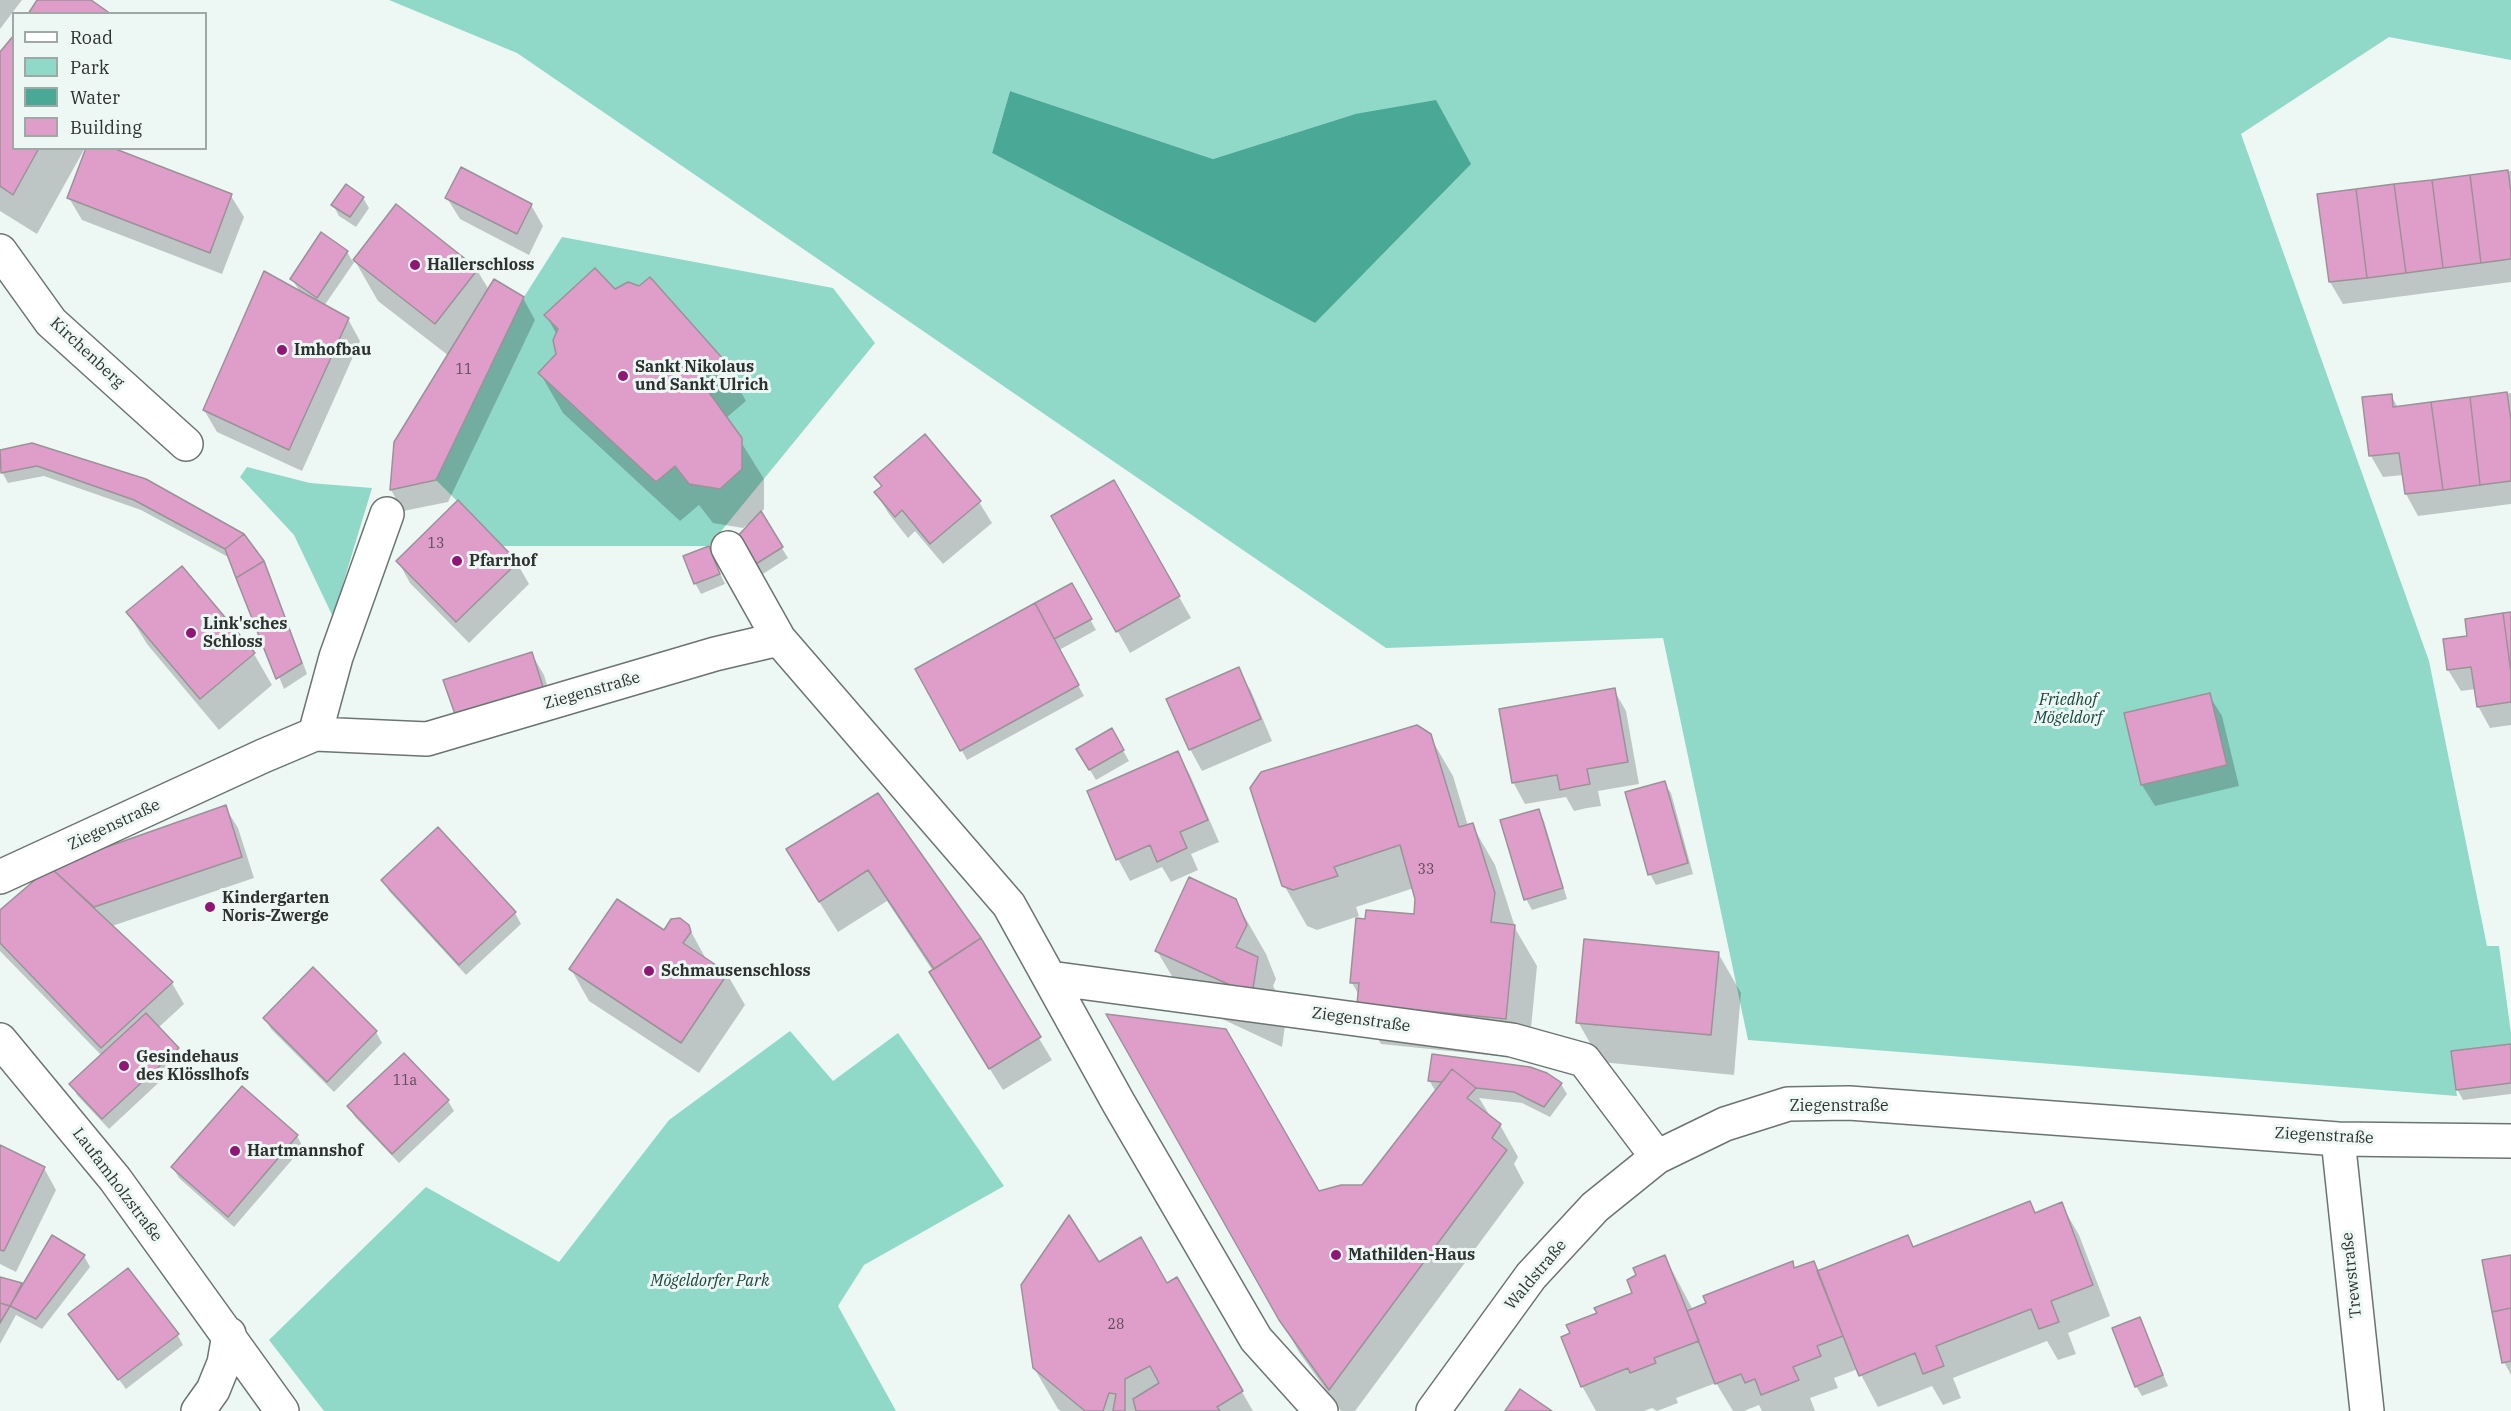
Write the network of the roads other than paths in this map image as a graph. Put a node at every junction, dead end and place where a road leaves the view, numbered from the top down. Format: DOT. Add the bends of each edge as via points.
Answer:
graph roads {
  1 [pos="0,252"];
  2 [pos="186,444"];
  3 [pos="387,514"];
  4 [pos="728,548"];
  5 [pos="779,639"];
  6 [pos="315,734"];
  7 [pos="0,878"];
  8 [pos="1050,978"];
  9 [pos="0,1040"];
  10 [pos="2338,1139"];
  11 [pos="2511,1141"];
  12 [pos="1657,1156"];
  13 [pos="229,1334"];
  14 [pos="198,1411"];
  15 [pos="282,1411"];
  16 [pos="1321,1411"];
  17 [pos="1433,1411"];
  18 [pos="2367,1411"];
  1 -- 2 [label="street, Kirchenberg" via="51,322"];
  3 -- 6 [label="street" via="336,657"];
  4 -- 5 [label="street"];
  5 -- 6 [label="street, Ziegenstraße" via="715,654 427,739"];
  5 -- 8 [label="street" via="1009,905"];
  6 -- 7 [label="street, Ziegenstraße"];
  8 -- 12 [label="street, Ziegenstraße" via="1512,1040 1584,1060"];
  8 -- 16 [label="street" via="1256,1339"];
  9 -- 13 [label="street, Laufamholzstraße" via="115,1179"];
  10 -- 11 [label="street, Ziegenstraße"];
  10 -- 12 [label="street, Ziegenstraße" via="1850,1103 1788,1104 1725,1124"];
  10 -- 18 [label="street, Trewstraße"];
  12 -- 17 [label="street, Waldstraße" via="1595,1207 1532,1276"];
  13 -- 14 [label="street" via="224,1363 213,1390"];
  13 -- 15 [label="street, Laufamholzstraße"];
}
